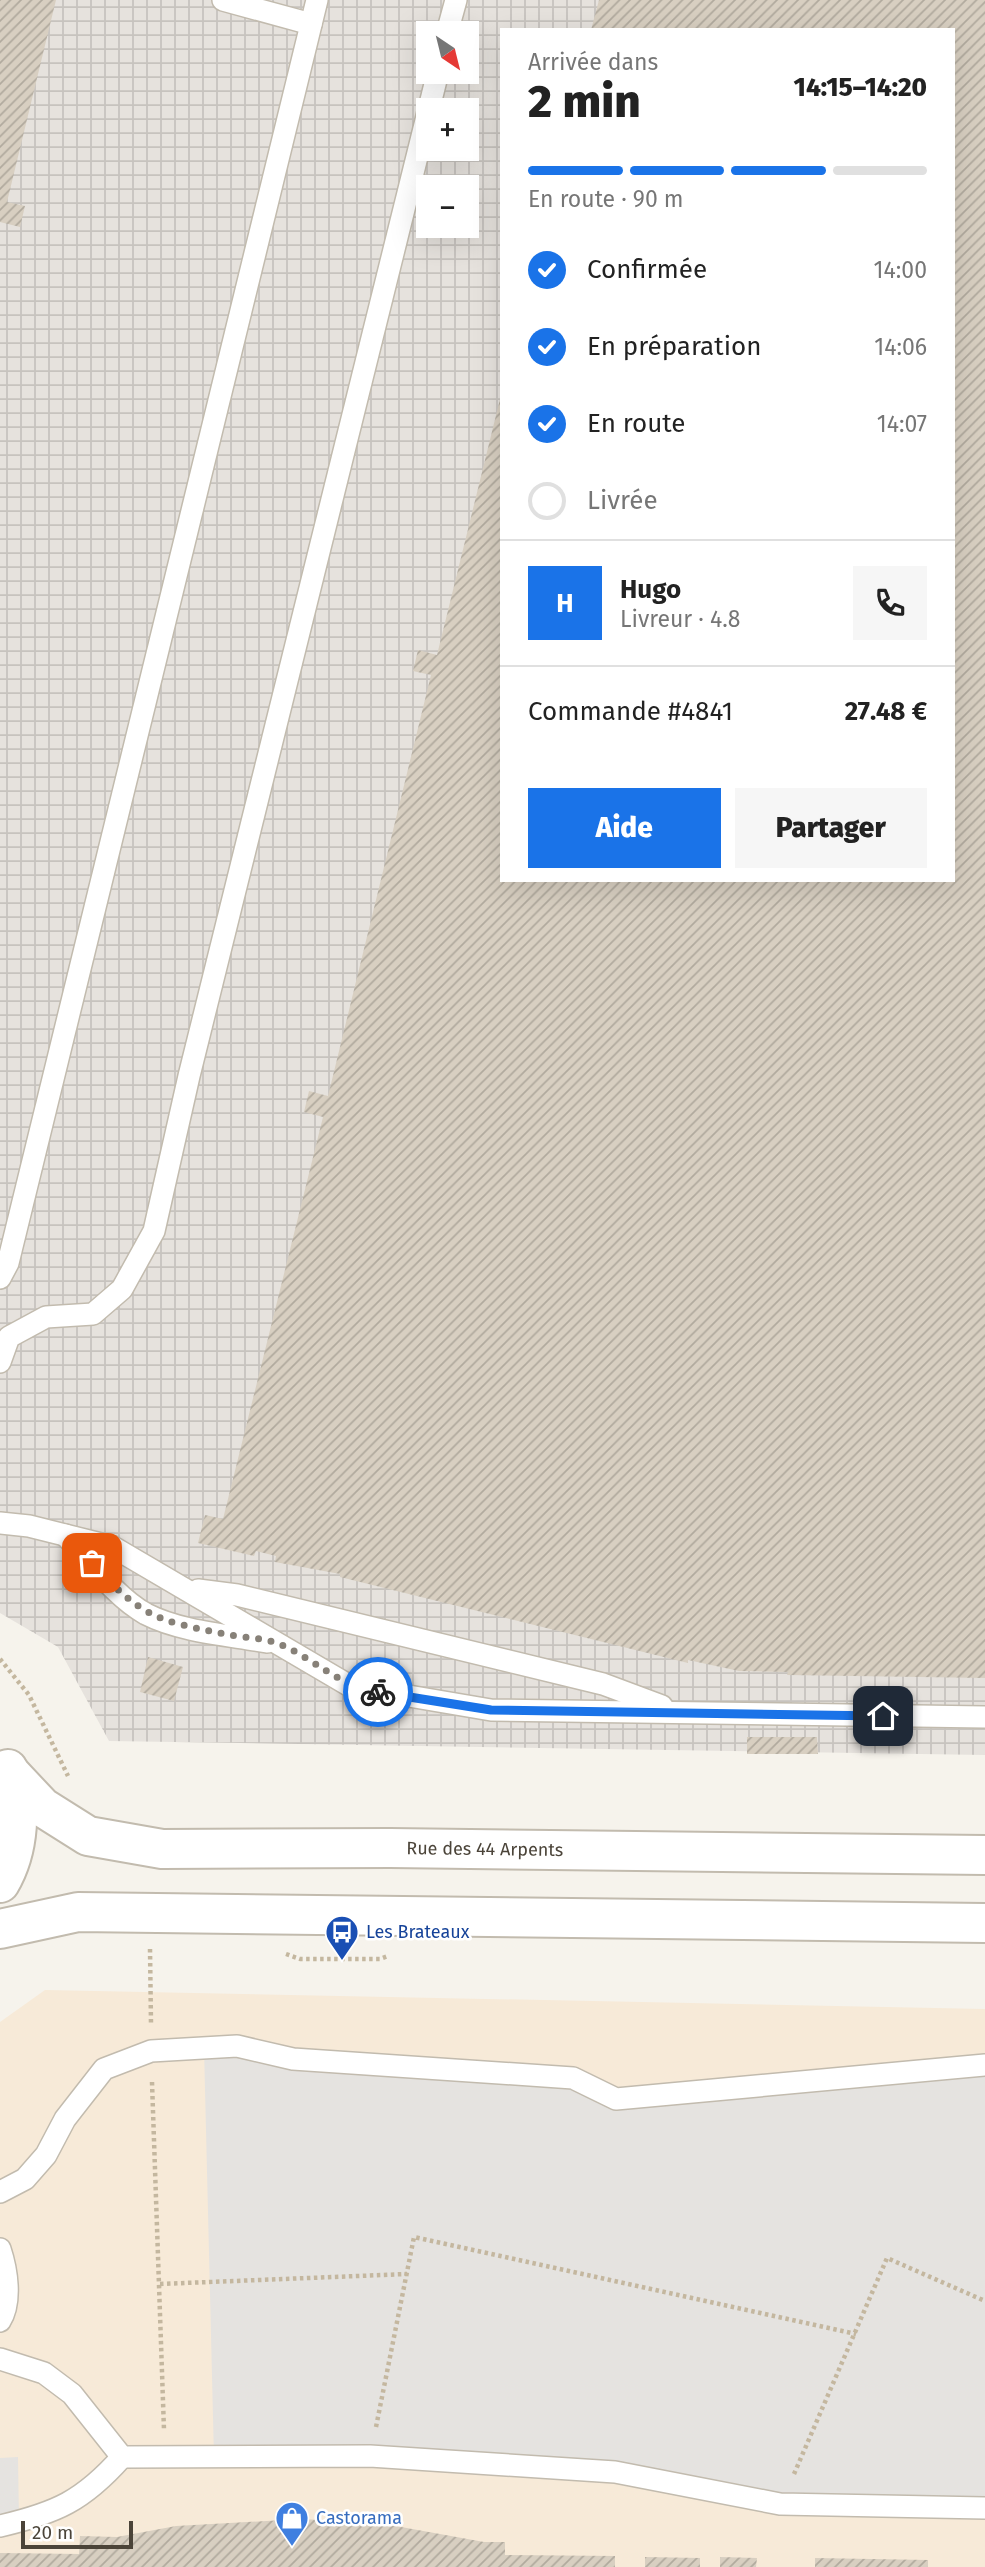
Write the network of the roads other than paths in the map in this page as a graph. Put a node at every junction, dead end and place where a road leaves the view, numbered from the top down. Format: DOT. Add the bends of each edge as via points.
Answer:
graph roads {
  1 [pos="223,0"];
  2 [pos="317,0"];
  3 [pos="456,0"];
  4 [pos="450,21"];
  5 [pos="311,24"];
  6 [pos="435,84"];
  7 [pos="0,1278"];
  8 [pos="0,1362"];
  9 [pos="0,1523"];
  10 [pos="64,1534"];
  11 [pos="189,1588"];
  12 [pos="280,1644"];
  13 [pos="676,1711"];
  14 [pos="985,1717"];
  15 [pos="5,1764"];
  16 [pos="985,1855"];
  17 [pos="0,1883"];
  18 [pos="985,1923"];
  19 [pos="0,1929"];
  20 [pos="985,2065"];
  21 [pos="0,2192"];
  22 [pos="0,2249"];
  23 [pos="0,2321"];
  24 [pos="0,2359"];
  25 [pos="122,2457"];
  26 [pos="985,2508"];
  27 [pos="0,2526"];
  1 -- 5 [label="lane"];
  2 -- 5 [label="lane"];
  3 -- 4 [label="lane"];
  5 -- 7 [label="lane" via="38,1148"];
  6 -- 8 [label="lane" via="154,1231 122,1289 93,1314 46,1317 9,1337"];
  9 -- 10 [label="lane"];
  10 -- 11 [label="lane" via="113,1546"];
  10 -- 12 [label="lane" via="123,1597 147,1614"];
  11 -- 12 [label="lane"];
  11 -- 13 [label="lane" via="237,1595 603,1684"];
  12 -- 13 [label="lane" via="350,1686 415,1699 491,1710"];
  13 -- 14 [label="lane"];
  15 -- 16 [label="street, Rue des 44 Arpents" via="42,1807 88,1836 162,1849"];
  15 -- 17 [label="street, Rue des 44 Arpents" via="18,1820 9,1867"];
  18 -- 19 [label="street" via="78,1912"];
  20 -- 21 [label="lane" via="616,2099 573,2078 293,2059 237,2046 151,2051 104,2070 65,2119 46,2155 25,2179"];
  22 -- 23 [label="lane" via="7,2284"];
  24 -- 25 [label="lane" via="44,2373 72,2395"];
  25 -- 26 [label="lane" via="370,2456 615,2472 780,2504"];
  25 -- 27 [label="lane" via="98,2485 80,2497 43,2516"];
}
